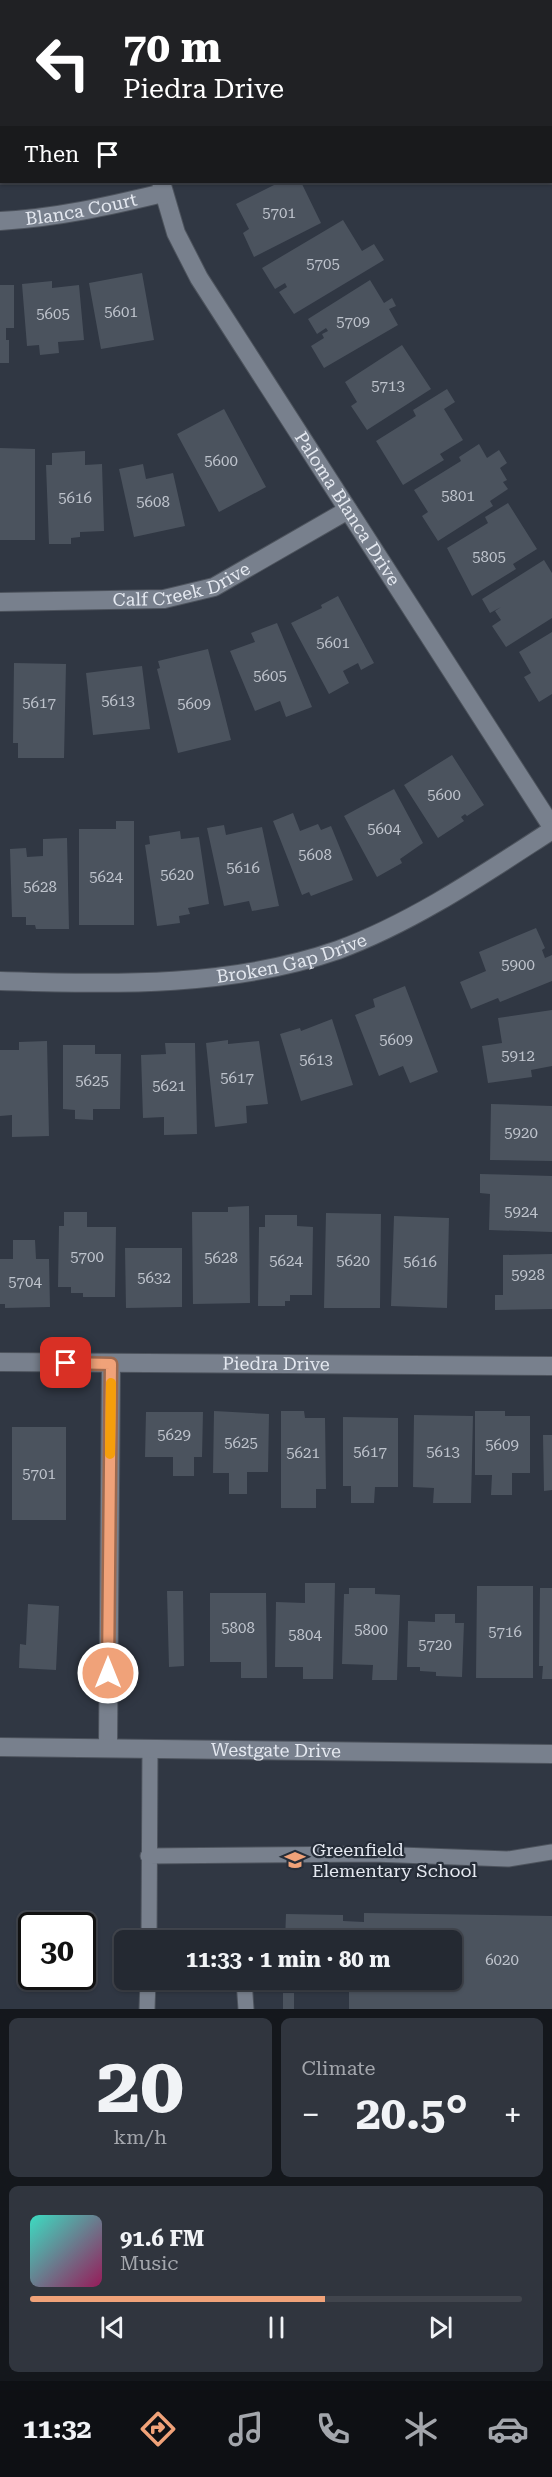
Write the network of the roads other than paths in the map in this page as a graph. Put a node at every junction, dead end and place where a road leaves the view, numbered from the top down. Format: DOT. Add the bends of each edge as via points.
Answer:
graph roads {
  1 [pos="162,187"];
  2 [pos="0,221"];
  3 [pos="348,510"];
  4 [pos="0,602"];
  5 [pos="552,829"];
  6 [pos="0,981"];
  7 [pos="0,1362"];
  8 [pos="111,1364"];
  9 [pos="552,1366"];
  10 [pos="108,1746"];
  11 [pos="0,1747"];
  12 [pos="150,1749"];
  13 [pos="552,1754"];
  14 [pos="552,1852"];
  15 [pos="148,1856"];
  16 [pos="148,1930"];
  17 [pos="148,1990"];
  18 [pos="245,1990"];
  19 [pos="147,2009"];
  20 [pos="246,2009"];
  1 -- 2 [label="street, Blanca Court" via="103,208"];
  1 -- 3 [label="street, Paloma Blanca Drive" via="176,233 199,278"];
  3 -- 4 [label="street, Calf Creek Drive" via="214,587 164,599"];
  3 -- 5 [label="street, Paloma Blanca Drive"];
  5 -- 6 [label="street, Broken Gap Drive" via="472,882 397,923 338,949 268,969 182,982"];
  7 -- 8 [label="street, Piedra Drive"];
  8 -- 9 [label="street, Piedra Drive"];
  8 -- 10 [label="street"];
  10 -- 11 [label="street, Westgate Drive"];
  10 -- 12 [label="street, Westgate Drive"];
  12 -- 13 [label="street, Westgate Drive"];
  12 -- 15 [label="lane"];
  14 -- 15 [label="lane" via="508,1859 373,1854"];
  15 -- 16 [label="lane"];
  17 -- 19 [label="lane"];
  18 -- 20 [label="lane"];
}
